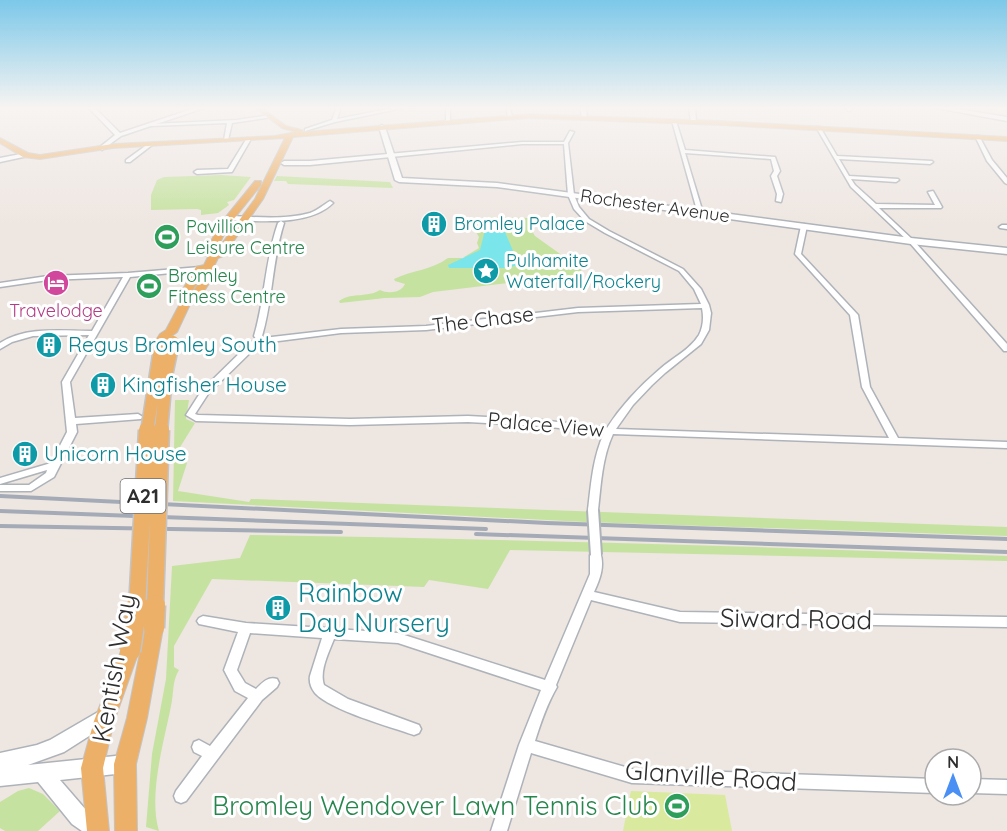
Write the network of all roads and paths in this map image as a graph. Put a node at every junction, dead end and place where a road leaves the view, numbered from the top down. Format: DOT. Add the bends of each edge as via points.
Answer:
graph roads {
  1 [pos="10,146"];
  2 [pos="105,146"];
  3 [pos="138,146"];
  4 [pos="149,146"];
  5 [pos="245,146"];
  6 [pos="277,146"];
  7 [pos="282,146"];
  8 [pos="388,146"];
  9 [pos="503,146"];
  10 [pos="566,146"];
  11 [pos="681,146"];
  12 [pos="828,146"];
  13 [pos="982,146"];
  14 [pos="102,148"];
  15 [pos="682,151"];
  16 [pos="30,156"];
  17 [pos="391,156"];
  18 [pos="835,158"];
  19 [pos="0,160"];
  20 [pos="128,160"];
  21 [pos="930,162"];
  22 [pos="284,163"];
  23 [pos="197,172"];
  24 [pos="847,177"];
  25 [pos="896,180"];
  26 [pos="1007,182"];
  27 [pos="931,192"];
  28 [pos="571,195"];
  29 [pos="779,201"];
  30 [pos="328,203"];
  31 [pos="874,206"];
  32 [pos="700,213"];
  33 [pos="230,218"];
  34 [pos="244,218"];
  35 [pos="281,223"];
  36 [pos="804,226"];
  37 [pos="911,241"];
  38 [pos="1007,251"];
  39 [pos="214,256"];
  40 [pos="204,268"];
  41 [pos="128,275"];
  42 [pos="0,285"];
  43 [pos="705,306"];
  44 [pos="95,333"];
  45 [pos="168,339"];
  46 [pos="261,341"];
  47 [pos="1,346"];
  48 [pos="1007,349"];
  49 [pos="138,417"];
  50 [pos="72,421"];
  51 [pos="610,431"];
  52 [pos="895,441"];
  53 [pos="1007,445"];
  54 [pos="55,465"];
  55 [pos="0,481"];
  56 [pos="0,488"];
  57 [pos="588,595"];
  58 [pos="203,621"];
  59 [pos="1007,622"];
  60 [pos="246,628"];
  61 [pos="330,632"];
  62 [pos="272,683"];
  63 [pos="550,687"];
  64 [pos="257,696"];
  65 [pos="105,716"];
  66 [pos="414,729"];
  67 [pos="526,745"];
  68 [pos="199,747"];
  69 [pos="213,755"];
  70 [pos="0,762"];
  71 [pos="125,764"];
  72 [pos="92,768"];
  73 [pos="43,774"];
  74 [pos="0,777"];
  75 [pos="923,786"];
  76 [pos="983,786"];
  77 [pos="1007,787"];
  78 [pos="182,796"];
  79 [pos="97,830"];
  80 [pos="126,831"];
  81 [pos="499,831"];
  1 -- 16 [label="main road"];
  2 -- 14 [label="street"];
  3 -- 14 [label="main road"];
  4 -- 20 [label="street"];
  5 -- 23 [label="street" via="230,171"];
  6 -- 33 [label="main road, Kentish Way / A21" via="255,188"];
  7 -- 34 [label="main road, Kentish Way / A21" via="265,188"];
  8 -- 17 [label="street"];
  9 -- 17 [label="street"];
  10 -- 28 [label="street"];
  11 -- 15 [label="street"];
  12 -- 18 [label="street"];
  13 -- 26 [label="street"];
  14 -- 16 [label="main road"];
  15 -- 29 [label="street" via="773,158"];
  15 -- 32 [label="street"];
  16 -- 19 [label="street"];
  17 -- 22 [label="street"];
  17 -- 28 [label="street, Rochester Avenue" via="399,180 497,185"];
  18 -- 21 [label="street"];
  18 -- 24 [label="street"];
  24 -- 25 [label="street"];
  24 -- 31 [label="street"];
  27 -- 31 [label="street" via="939,207"];
  28 -- 32 [label="street, Rochester Avenue"];
  28 -- 43 [label="street" via="576,208 595,225 681,270 694,283"];
  30 -- 34 [label="street" via="314,214"];
  31 -- 37 [label="street"];
  32 -- 36 [label="street, Rochester Avenue"];
  33 -- 34 [label="street"];
  33 -- 39 [label="main road, Kentish Way / A21" via="209,254"];
  34 -- 39 [label="main road, Kentish Way / A21" via="220,254"];
  35 -- 46 [label="street" via="272,248 265,315 258,336"];
  36 -- 37 [label="street, Rochester Avenue"];
  36 -- 52 [label="street" via="798,254 854,315 866,387"];
  37 -- 38 [label="street, Rochester Avenue"];
  37 -- 48 [label="street"];
  39 -- 40 [label="main road, Kentish Way / A21"];
  40 -- 41 [label="street"];
  40 -- 45 [label="main road, Kentish Way / A21" via="185,294 188,298"];
  41 -- 42 [label="street" via="48,278"];
  41 -- 44 [label="street"];
  43 -- 46 [label="street, The Chase" via="558,311 426,328 341,331"];
  43 -- 51 [label="street" via="707,320 698,342 638,395"];
  44 -- 47 [label="street" via="25,335"];
  44 -- 50 [label="street" via="66,382"];
  45 -- 65 [label="main road, Kentish Way / A21, bridge" via="146,439 138,602 130,651"];
  45 -- 71 [label="main road, Kentish Way / A21, bridge" via="159,450 154,628"];
  46 -- 51 [label="street, Palace View" via="205,392 190,413 192,417 342,422 490,419"];
  49 -- 50 [label="street"];
  50 -- 54 [label="street" via="72,432"];
  51 -- 52 [label="street, Palace View"];
  51 -- 57 [label="street, bridge" via="602,453 593,510 596,574"];
  52 -- 53 [label="street, Palace View"];
  54 -- 55 [label="street"];
  54 -- 56 [label="street" via="50,475 26,489"];
  57 -- 59 [label="street, Siward Road" via="680,616"];
  57 -- 63 [label="street"];
  58 -- 60 [label="street"];
  60 -- 61 [label="street"];
  60 -- 64 [label="street" via="230,670 240,687"];
  61 -- 63 [label="street" via="417,642"];
  61 -- 66 [label="street" via="317,674 319,690"];
  62 -- 64 [label="street"];
  63 -- 67 [label="street"];
  64 -- 69 [label="street"];
  65 -- 70 [label="street" via="57,746"];
  65 -- 72 [label="main road, Kentish Way / A21"];
  67 -- 75 [label="street, Glanville Road" via="632,776"];
  67 -- 81 [label="street"];
  68 -- 69 [label="street"];
  69 -- 78 [label="street"];
  71 -- 72 [label="street"];
  71 -- 80 [label="main road, A21"];
  72 -- 73 [label="street"];
  72 -- 79 [label="main road, A21"];
  73 -- 74 [label="street"];
  73 -- 79 [label="street" via="80,818"];
  76 -- 77 [label="street"];
}
